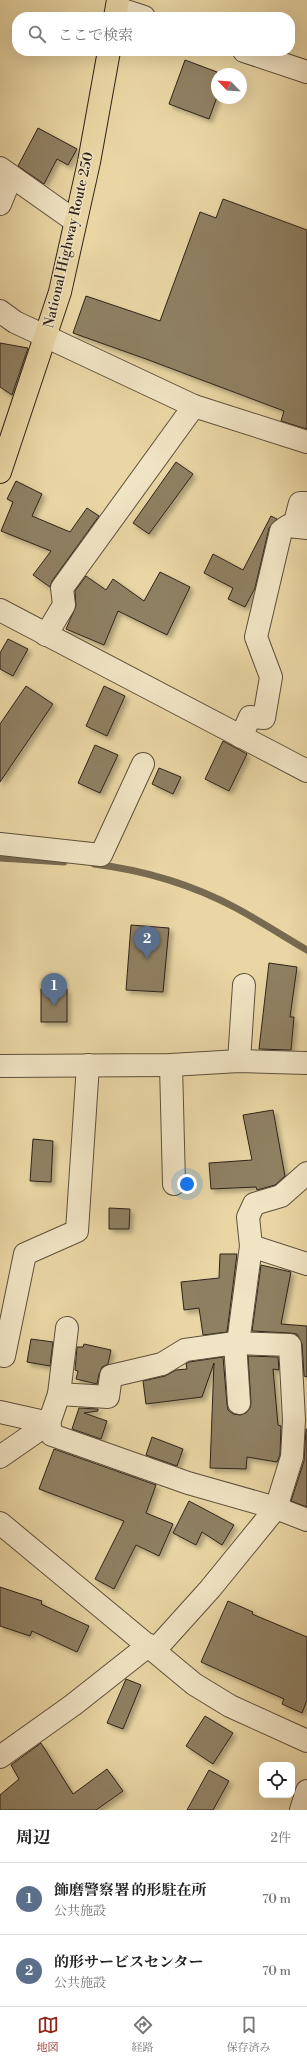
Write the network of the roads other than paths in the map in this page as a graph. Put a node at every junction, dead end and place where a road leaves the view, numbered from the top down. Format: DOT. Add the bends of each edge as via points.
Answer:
graph roads {
  1 [pos="117,8"];
  2 [pos="129,12"];
  3 [pos="108,56"];
  4 [pos="259,56"];
  5 [pos="307,72"];
  6 [pos="6,172"];
  7 [pos="0,204"];
  8 [pos="76,221"];
  9 [pos="0,311"];
  10 [pos="46,336"];
  11 [pos="194,406"];
  12 [pos="307,442"];
  13 [pos="0,472"];
  14 [pos="307,502"];
  15 [pos="301,527"];
  16 [pos="0,610"];
  17 [pos="46,635"];
  18 [pos="241,737"];
  19 [pos="143,764"];
  20 [pos="307,771"];
  21 [pos="0,844"];
  22 [pos="244,985"];
  23 [pos="239,1061"];
  24 [pos="307,1063"];
  25 [pos="88,1065"];
  26 [pos="171,1065"];
  27 [pos="0,1066"];
  28 [pos="307,1173"];
  29 [pos="174,1184"];
  30 [pos="251,1246"];
  31 [pos="307,1264"];
  32 [pos="68,1328"];
  33 [pos="235,1344"];
  34 [pos="4,1356"];
  35 [pos="59,1394"];
  36 [pos="239,1403"];
  37 [pos="0,1412"];
  38 [pos="301,1420"];
  39 [pos="48,1423"];
  40 [pos="0,1457"];
  41 [pos="276,1508"];
  42 [pos="307,1520"];
  43 [pos="0,1523"];
  44 [pos="152,1647"];
  45 [pos="307,1741"];
  46 [pos="0,1757"];
  47 [pos="307,1791"];
  48 [pos="301,1810"];
  1 -- 2 [label="street"];
  3 -- 8 [label="highway, National Highway Route 250"];
  4 -- 5 [label="street"];
  6 -- 7 [label="street"];
  6 -- 8 [label="street"];
  8 -- 10 [label="highway, National Highway Route 250" via="60,292"];
  9 -- 10 [label="street" via="15,322"];
  10 -- 11 [label="street"];
  10 -- 13 [label="highway, National Highway Route 250"];
  11 -- 12 [label="street"];
  11 -- 17 [label="street" via="62,588 64,605"];
  14 -- 15 [label="street" via="300,503"];
  15 -- 18 [label="street" via="288,526 281,531 256,637 271,677 264,718 250,717"];
  16 -- 17 [label="street"];
  17 -- 18 [label="street"];
  18 -- 20 [label="street"];
  19 -- 21 [label="street" via="101,855"];
  22 -- 23 [label="street"];
  23 -- 24 [label="street"];
  23 -- 26 [label="street"];
  25 -- 26 [label="street"];
  25 -- 27 [label="street"];
  25 -- 34 [label="street" via="77,1231 25,1254"];
  26 -- 29 [label="street"];
  28 -- 30 [label="street" via="281,1196 254,1204 248,1217"];
  30 -- 31 [label="street"];
  30 -- 33 [label="street" via="239,1336"];
  32 -- 35 [label="street"];
  33 -- 35 [label="street" via="185,1350 162,1364 111,1376 108,1397"];
  33 -- 36 [label="street"];
  33 -- 38 [label="street" via="290,1345"];
  35 -- 39 [label="street"];
  37 -- 39 [label="street"];
  38 -- 41 [label="street"];
  39 -- 40 [label="street"];
  39 -- 41 [label="street" via="52,1435 188,1483"];
  41 -- 42 [label="street"];
  41 -- 44 [label="street" via="210,1589"];
  43 -- 44 [label="street"];
  44 -- 45 [label="street" via="194,1684 230,1706"];
  44 -- 46 [label="street"];
  47 -- 48 [label="street"];
}
